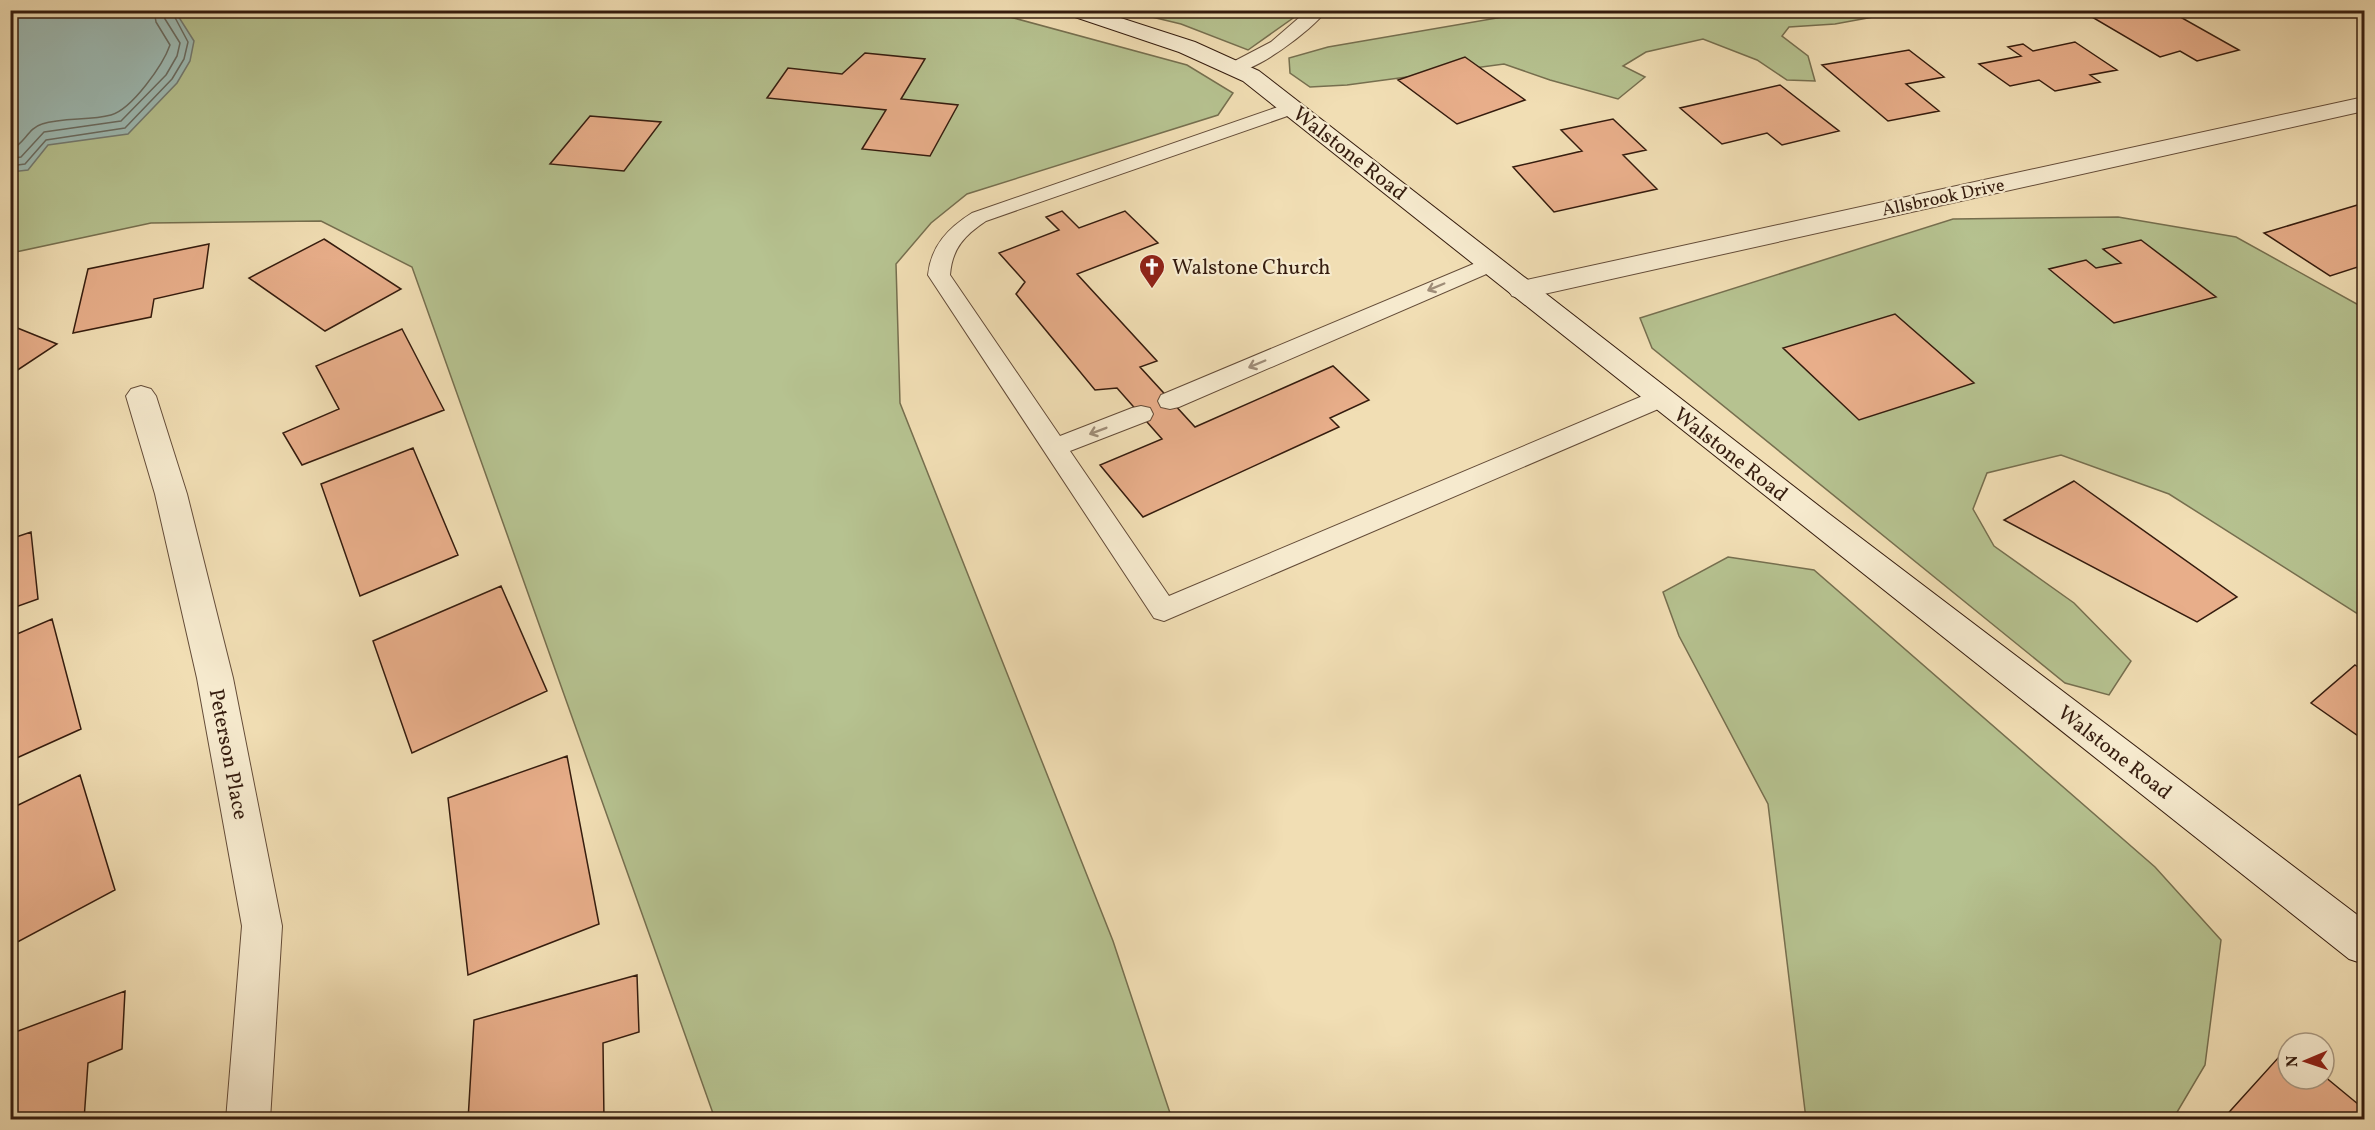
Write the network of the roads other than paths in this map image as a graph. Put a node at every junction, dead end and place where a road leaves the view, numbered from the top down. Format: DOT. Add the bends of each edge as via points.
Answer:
graph roads {
  1 [pos="1073,10"];
  2 [pos="1319,10"];
  3 [pos="1235,68"];
  4 [pos="2364,104"];
  5 [pos="1292,108"];
  6 [pos="1490,264"];
  7 [pos="1522,290"];
  8 [pos="141,396"];
  9 [pos="1660,398"];
  10 [pos="1170,401"];
  11 [pos="1141,414"];
  12 [pos="1055,447"];
  13 [pos="2364,945"];
  14 [pos="248,1119"];
  1 -- 3 [label="street, Walstone Road" via="1187,47"];
  2 -- 3 [label="lane" via="1277,46"];
  3 -- 5 [label="street, Walstone Road"];
  4 -- 7 [label="street, Allsbrook Drive"];
  5 -- 6 [label="street, Walstone Road"];
  5 -- 12 [label="lane" via="980,217 960,228 946,243 939,275"];
  6 -- 7 [label="street, Walstone Road"];
  6 -- 10 [label="lane, one-way"];
  7 -- 9 [label="street, Walstone Road"];
  8 -- 14 [label="street, Peterson Place" via="171,494 215,678 262,926"];
  9 -- 12 [label="lane" via="1164,610"];
  9 -- 13 [label="street, Walstone Road"];
  11 -- 12 [label="lane, one-way"];
}
